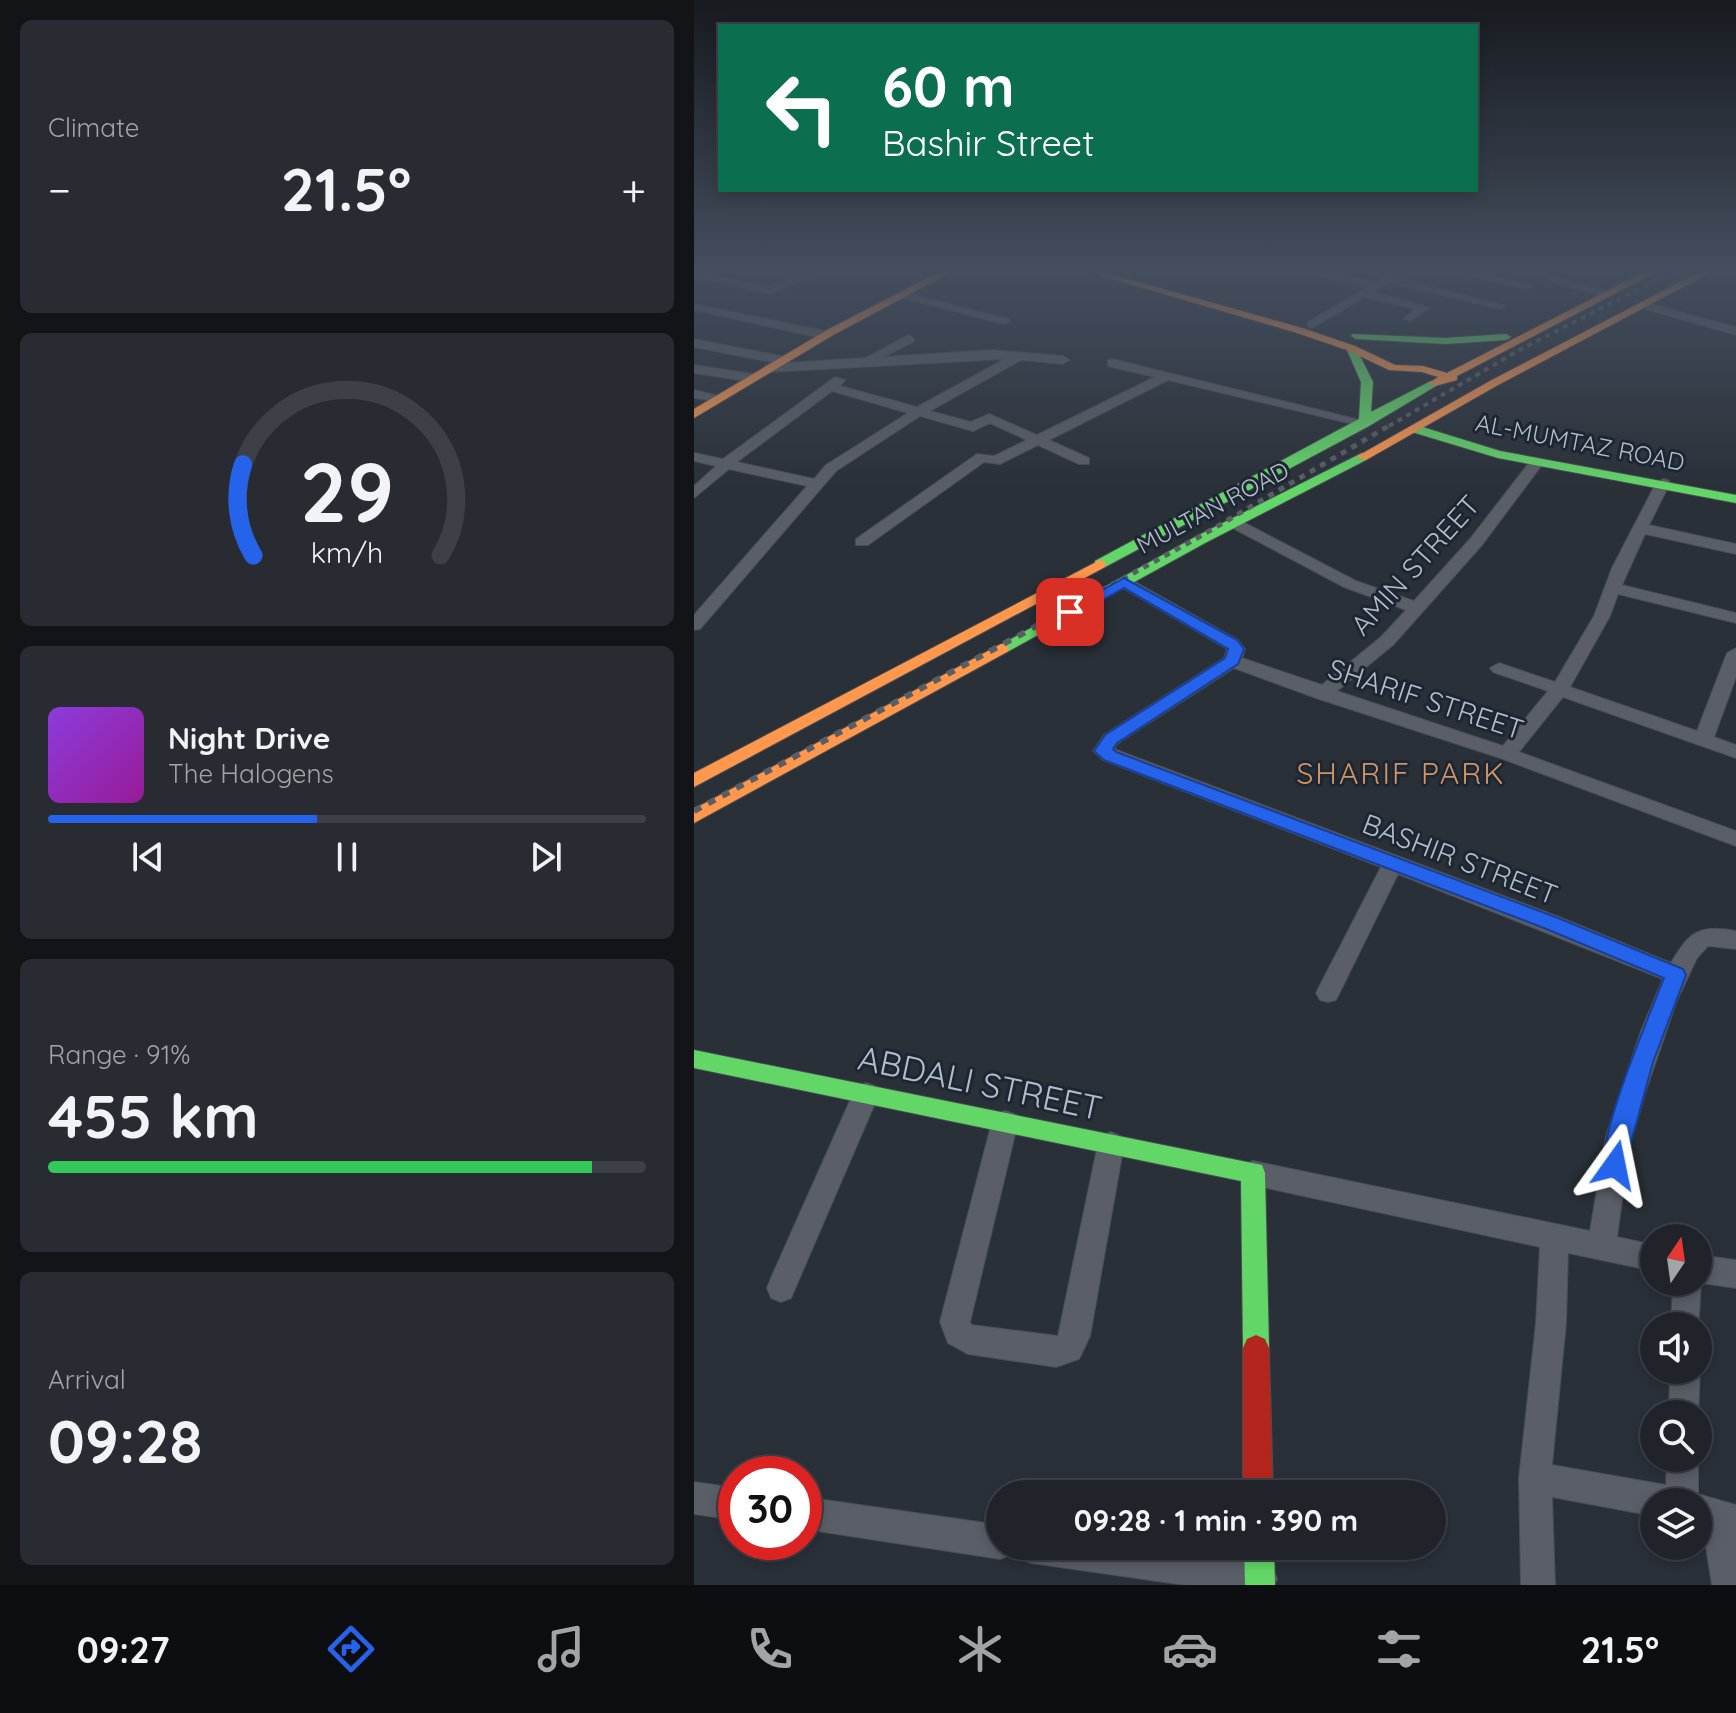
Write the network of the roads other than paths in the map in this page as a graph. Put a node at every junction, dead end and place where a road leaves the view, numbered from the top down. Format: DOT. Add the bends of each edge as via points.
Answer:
graph roads {
  1 [pos="813,342"];
  2 [pos="903,342"];
  3 [pos="1354,342"];
  4 [pos="1357,342"];
  5 [pos="1511,342"];
  6 [pos="1576,342"];
  7 [pos="694,343"];
  8 [pos="1019,356"];
  9 [pos="1063,360"];
  10 [pos="864,362"];
  11 [pos="1112,363"];
  12 [pos="776,364"];
  13 [pos="694,369"];
  14 [pos="1451,373"];
  15 [pos="1167,376"];
  16 [pos="753,378"];
  17 [pos="1490,386"];
  18 [pos="830,387"];
  19 [pos="694,394"];
  20 [pos="720,398"];
  21 [pos="918,412"];
  22 [pos="694,414"];
  23 [pos="1365,423"];
  24 [pos="1416,429"];
  25 [pos="1038,440"];
  26 [pos="694,457"];
  27 [pos="1084,461"];
  28 [pos="1537,462"];
  29 [pos="726,464"];
  30 [pos="1663,483"];
  31 [pos="817,484"];
  32 [pos="694,494"];
  33 [pos="1736,499"];
  34 [pos="1234,523"];
  35 [pos="1640,528"];
  36 [pos="862,542"];
  37 [pos="1736,549"];
  38 [pos="1124,582"];
  39 [pos="1613,588"];
  40 [pos="1415,607"];
  41 [pos="1736,618"];
  42 [pos="694,625"];
  43 [pos="1736,653"];
  44 [pos="1232,661"];
  45 [pos="1499,668"];
  46 [pos="1558,690"];
  47 [pos="1322,694"];
  48 [pos="1703,740"];
  49 [pos="1736,752"];
  50 [pos="1507,754"];
  51 [pos="694,781"];
  52 [pos="694,817"];
  53 [pos="1736,839"];
  54 [pos="1393,863"];
  55 [pos="1736,940"];
  56 [pos="1676,975"];
  57 [pos="1328,993"];
  58 [pos="694,1059"];
  59 [pos="866,1094"];
  60 [pos="1005,1122"];
  61 [pos="1111,1144"];
  62 [pos="1253,1173"];
  63 [pos="1554,1238"];
  64 [pos="1602,1245"];
  65 [pos="1640,1254"];
  66 [pos="1712,1271"];
  67 [pos="1736,1274"];
  68 [pos="781,1288"];
  69 [pos="1535,1478"];
  70 [pos="1258,1480"];
  71 [pos="1640,1497"];
  72 [pos="694,1498"];
  73 [pos="718,1501"];
  74 [pos="822,1516"];
  75 [pos="1717,1516"];
  76 [pos="986,1540"];
  77 [pos="1165,1560"];
  78 [pos="1260,1570"];
  79 [pos="1538,1585"];
  80 [pos="1729,1585"];
  1 -- 12 [label="main road"];
  2 -- 10 [label="street"];
  3 -- 4 [label="main road"];
  3 -- 14 [label="main road" via="1424,353"];
  3 -- 23 [label="main road" via="1367,382"];
  5 -- 14 [label="main road, MULTAN ROAD"];
  6 -- 17 [label="main road, MULTAN ROAD"];
  7 -- 12 [label="street"];
  8 -- 9 [label="street"];
  8 -- 10 [label="street"];
  8 -- 21 [label="street"];
  10 -- 12 [label="street"];
  10 -- 18 [label="street"];
  11 -- 15 [label="street"];
  12 -- 16 [label="main road"];
  13 -- 16 [label="street"];
  14 -- 17 [label="main road"];
  14 -- 23 [label="main road, MULTAN ROAD"];
  15 -- 23 [label="street"];
  15 -- 25 [label="street"];
  16 -- 20 [label="main road"];
  17 -- 24 [label="main road, MULTAN ROAD"];
  18 -- 21 [label="street"];
  18 -- 29 [label="street"];
  19 -- 20 [label="street"];
  20 -- 22 [label="main road"];
  21 -- 25 [label="street" via="973,427 989,418"];
  21 -- 31 [label="street" via="831,468"];
  23 -- 51 [label="main road, MULTAN ROAD"];
  24 -- 28 [label="main road, AL-MUMTAZ ROAD"];
  24 -- 34 [label="main road, MULTAN ROAD"];
  25 -- 27 [label="street"];
  25 -- 36 [label="street" via="995,461 982,457"];
  26 -- 29 [label="street"];
  28 -- 30 [label="main road, AL-MUMTAZ ROAD"];
  28 -- 40 [label="street, AMIN STREET" via="1476,542"];
  29 -- 31 [label="street"];
  29 -- 32 [label="street"];
  30 -- 33 [label="main road, AL-MUMTAZ ROAD"];
  30 -- 35 [label="street"];
  31 -- 42 [label="street"];
  34 -- 38 [label="main road, MULTAN ROAD"];
  34 -- 40 [label="street" via="1350,584"];
  35 -- 37 [label="street"];
  35 -- 39 [label="street"];
  38 -- 44 [label="street" via="1232,644"];
  38 -- 52 [label="main road, MULTAN ROAD"];
  39 -- 41 [label="street"];
  39 -- 46 [label="street"];
  40 -- 47 [label="street, AMIN STREET" via="1387,641"];
  43 -- 48 [label="street"];
  44 -- 47 [label="street, SHARIF STREET"];
  44 -- 54 [label="street, BASHIR STREET" via="1111,739 1103,751"];
  45 -- 46 [label="street"];
  46 -- 48 [label="street"];
  46 -- 50 [label="street"];
  47 -- 50 [label="street, SHARIF STREET"];
  48 -- 49 [label="street"];
  50 -- 53 [label="street, SHARIF STREET"];
  54 -- 56 [label="street, BASHIR STREET"];
  54 -- 57 [label="street"];
  55 -- 56 [label="street" via="1700,940"];
  56 -- 64 [label="street" via="1619,1138"];
  58 -- 59 [label="main road, ABDALI STREET"];
  59 -- 60 [label="main road, ABDALI STREET"];
  59 -- 68 [label="street"];
  60 -- 61 [label="main road, ABDALI STREET"];
  60 -- 61 [label="street" via="955,1322 958,1333 968,1339 1056,1352 1068,1348 1075,1336"];
  61 -- 62 [label="main road, ABDALI STREET"];
  62 -- 63 [label="street"];
  62 -- 70 [label="main road"];
  63 -- 64 [label="street"];
  63 -- 69 [label="street"];
  64 -- 65 [label="street"];
  66 -- 67 [label="street"];
  69 -- 71 [label="street"];
  69 -- 79 [label="street"];
  72 -- 73 [label="street"];
  74 -- 76 [label="street"];
  75 -- 80 [label="street"];
  77 -- 78 [label="street"];
}
